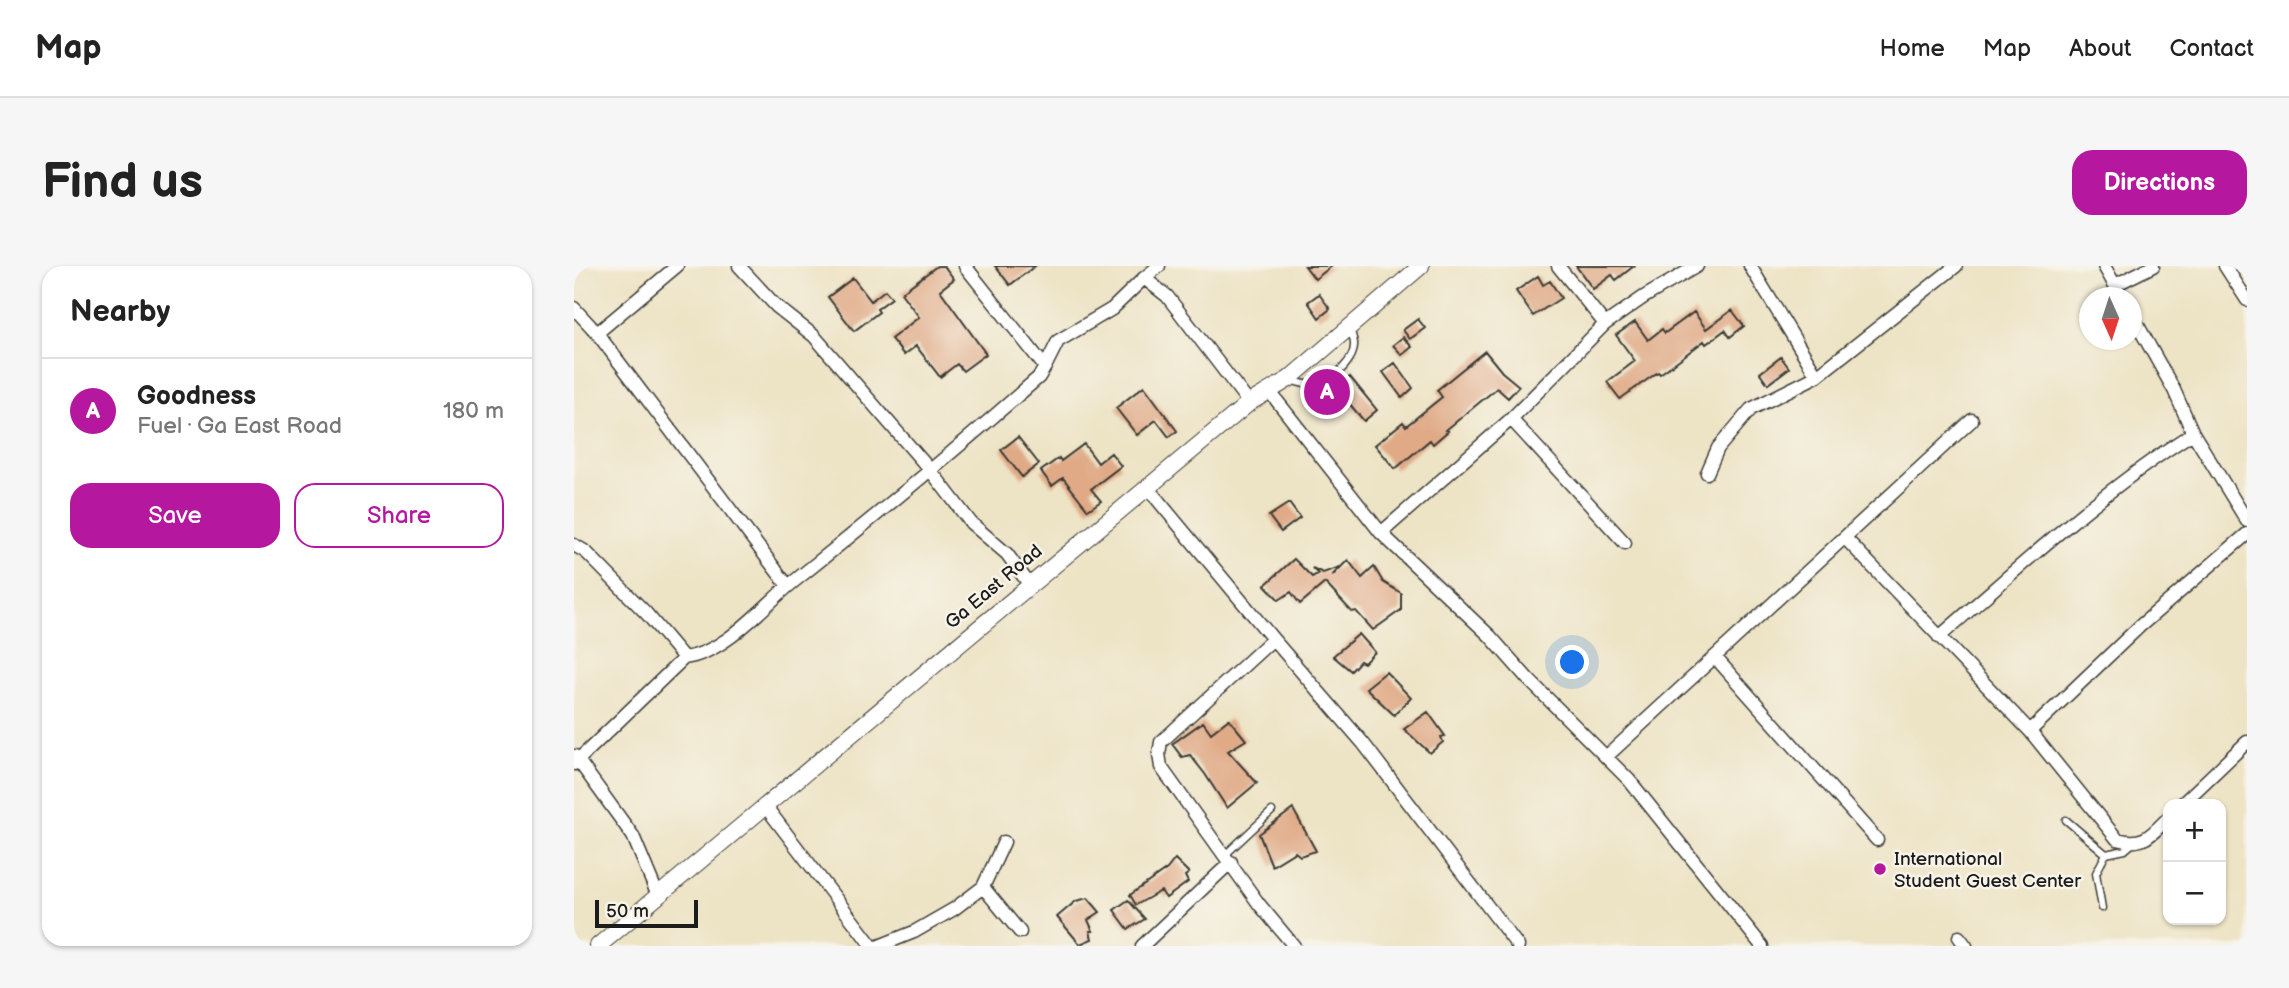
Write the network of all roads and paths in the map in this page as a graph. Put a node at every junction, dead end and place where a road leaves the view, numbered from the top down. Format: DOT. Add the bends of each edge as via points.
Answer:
graph roads {
  1 [pos="677,266"];
  2 [pos="738,266"];
  3 [pos="965,266"];
  4 [pos="1158,266"];
  5 [pos="1421,266"];
  6 [pos="1558,266"];
  7 [pos="1697,266"];
  8 [pos="1751,266"];
  9 [pos="1956,266"];
  10 [pos="2104,266"];
  11 [pos="2153,266"];
  12 [pos="2225,266"];
  13 [pos="1144,278"];
  14 [pos="2115,285"];
  15 [pos="2247,300"];
  16 [pos="574,308"];
  17 [pos="1605,324"];
  18 [pos="1349,326"];
  19 [pos="597,333"];
  20 [pos="2142,333"];
  21 [pos="1045,367"];
  22 [pos="1817,376"];
  23 [pos="1289,379"];
  24 [pos="1270,392"];
  25 [pos="1249,403"];
  26 [pos="1511,419"];
  27 [pos="1972,420"];
  28 [pos="2193,433"];
  29 [pos="932,471"];
  30 [pos="1707,473"];
  31 [pos="1147,487"];
  32 [pos="2247,521"];
  33 [pos="1381,533"];
  34 [pos="2247,534"];
  35 [pos="1846,539"];
  36 [pos="1625,543"];
  37 [pos="574,545"];
  38 [pos="1029,584"];
  39 [pos="788,586"];
  40 [pos="1939,637"];
  41 [pos="1273,639"];
  42 [pos="1715,657"];
  43 [pos="684,659"];
  44 [pos="2029,731"];
  45 [pos="2247,742"];
  46 [pos="1606,757"];
  47 [pos="576,760"];
  48 [pos="2187,799"];
  49 [pos="766,807"];
  50 [pos="1272,811"];
  51 [pos="2066,820"];
  52 [pos="2163,823"];
  53 [pos="1877,840"];
  54 [pos="1004,842"];
  55 [pos="2133,843"];
  56 [pos="2106,854"];
  57 [pos="1228,858"];
  58 [pos="983,887"];
  59 [pos="657,896"];
  60 [pos="2102,908"];
  61 [pos="1020,932"];
  62 [pos="598,946"];
  63 [pos="872,946"];
  64 [pos="878,946"];
  65 [pos="1142,946"];
  66 [pos="1294,946"];
  67 [pos="1518,946"];
  68 [pos="1762,946"];
  1 -- 19 [label="street"];
  2 -- 29 [label="street" via="776,306 814,336"];
  3 -- 21 [label="street"];
  4 -- 13 [label="street"];
  5 -- 18 [label="street, Ga East Road"];
  6 -- 17 [label="street"];
  7 -- 17 [label="street"];
  8 -- 22 [label="street"];
  9 -- 22 [label="street"];
  10 -- 14 [label="street"];
  11 -- 14 [label="street"];
  12 -- 15 [label="street"];
  13 -- 21 [label="street" via="1112,309 1058,341"];
  13 -- 25 [label="street" via="1167,296"];
  16 -- 19 [label="street"];
  17 -- 26 [label="street"];
  18 -- 23 [label="street, Ga East Road"];
  18 -- 23 [label="lane" via="1354,345 1344,366 1322,383"];
  19 -- 39 [label="street"];
  20 -- 28 [label="street"];
  21 -- 29 [label="street"];
  22 -- 30 [label="street" via="1751,409 1718,448"];
  23 -- 24 [label="street, Ga East Road"];
  24 -- 25 [label="street, Ga East Road"];
  24 -- 33 [label="street"];
  25 -- 31 [label="street, Ga East Road"];
  26 -- 33 [label="street"];
  26 -- 36 [label="street"];
  27 -- 35 [label="street"];
  28 -- 32 [label="street"];
  28 -- 40 [label="street" via="2098,501"];
  29 -- 38 [label="street" via="971,523 1007,554"];
  29 -- 39 [label="street"];
  31 -- 38 [label="street, Ga East Road"];
  31 -- 41 [label="street"];
  33 -- 46 [label="street" via="1490,636"];
  34 -- 44 [label="street"];
  35 -- 40 [label="street"];
  35 -- 42 [label="street"];
  37 -- 43 [label="street" via="646,613"];
  38 -- 49 [label="street, Ga East Road"];
  39 -- 43 [label="street" via="719,646"];
  40 -- 44 [label="street"];
  41 -- 57 [label="street" via="1161,742 1161,767"];
  41 -- 67 [label="street" via="1363,743"];
  42 -- 46 [label="street"];
  42 -- 53 [label="street"];
  43 -- 47 [label="street"];
  44 -- 55 [label="street" via="2117,839"];
  45 -- 48 [label="street"];
  46 -- 68 [label="street"];
  47 -- 59 [label="street" via="634,836"];
  49 -- 59 [label="street, Ga East Road"];
  49 -- 63 [label="street"];
  50 -- 57 [label="lane"];
  51 -- 56 [label="lane"];
  52 -- 55 [label="street" via="2150,836"];
  54 -- 58 [label="street"];
  55 -- 56 [label="lane"];
  56 -- 60 [label="lane" via="2096,873"];
  57 -- 65 [label="street"];
  57 -- 66 [label="street"];
  58 -- 61 [label="street"];
  58 -- 64 [label="street" via="914,932"];
  59 -- 62 [label="street, Ga East Road"];
}
